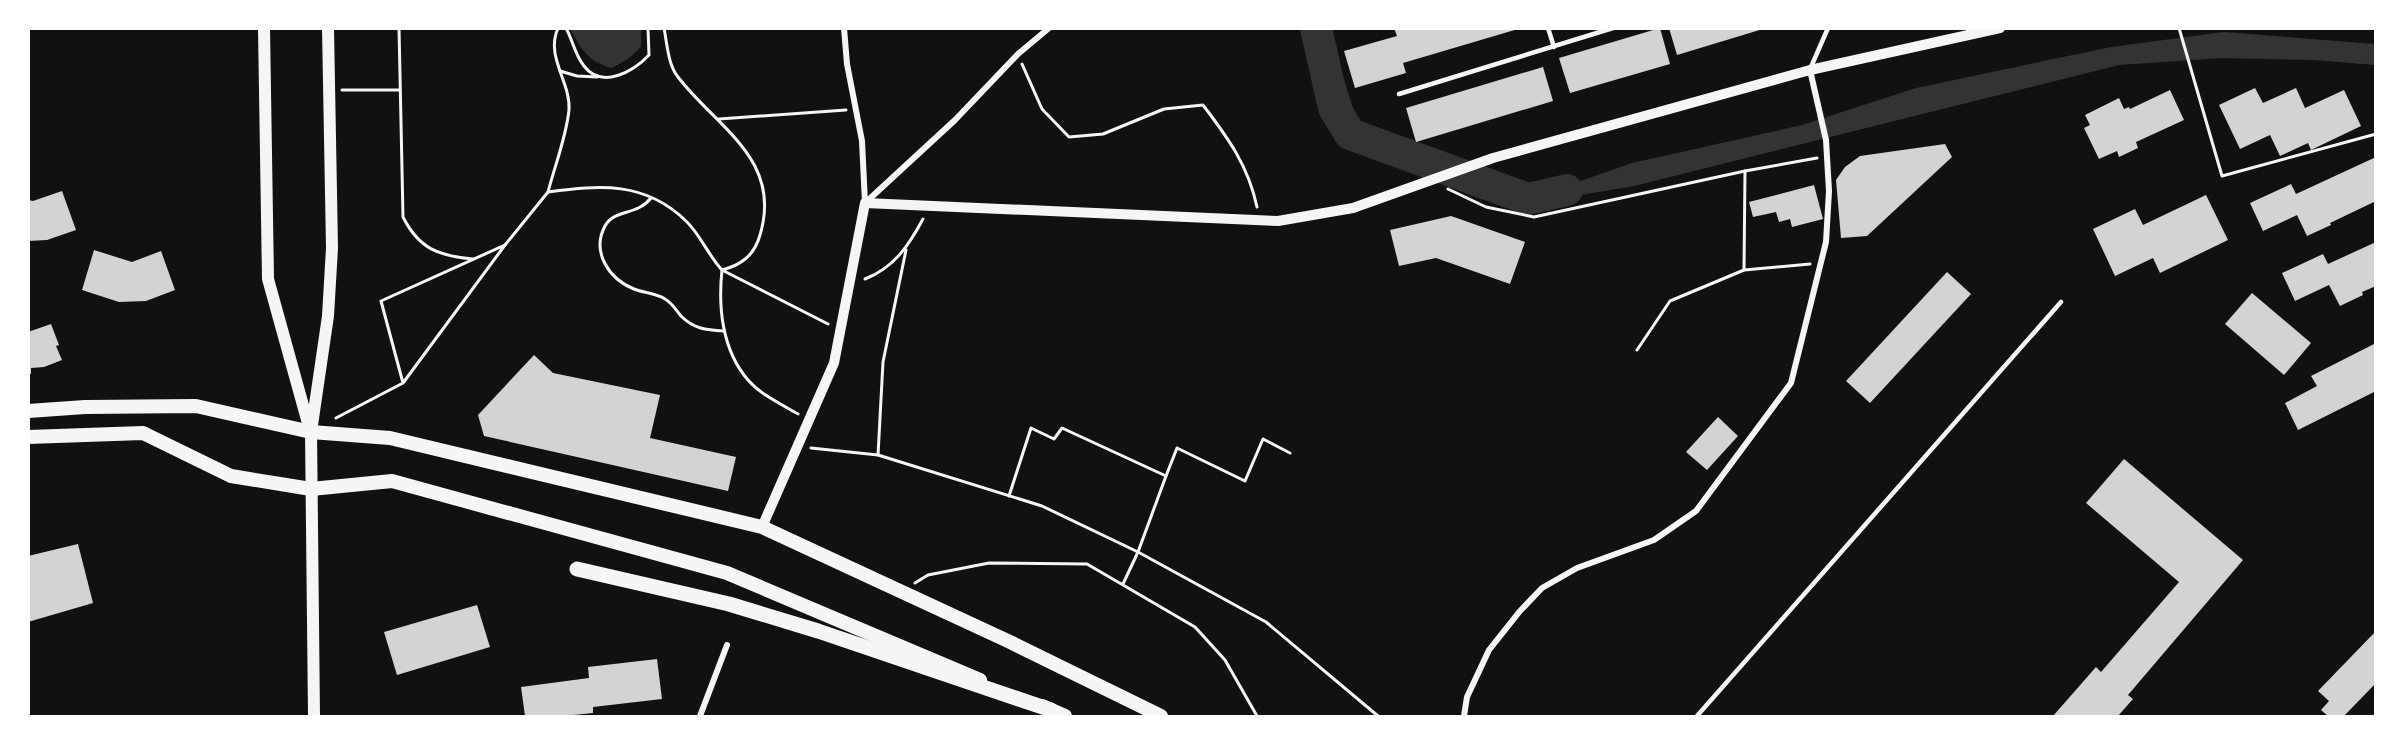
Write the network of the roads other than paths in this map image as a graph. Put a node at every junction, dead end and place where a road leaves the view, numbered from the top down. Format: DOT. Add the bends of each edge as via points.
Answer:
graph roads {
  1 [pos="264,28"];
  2 [pos="328,28"];
  3 [pos="843,28"];
  4 [pos="1049,28"];
  5 [pos="1548,28"];
  6 [pos="1613,28"];
  7 [pos="1828,28"];
  8 [pos="2000,28"];
  9 [pos="1554,47"];
  10 [pos="1810,70"];
  11 [pos="1399,93"];
  12 [pos="865,203"];
  13 [pos="2061,302"];
  14 [pos="28,411"];
  15 [pos="311,432"];
  16 [pos="28,437"];
  17 [pos="311,489"];
  18 [pos="762,527"];
  19 [pos="577,569"];
  20 [pos="727,645"];
  21 [pos="1058,713"];
  22 [pos="314,717"];
  23 [pos="700,717"];
  24 [pos="1161,717"];
  25 [pos="1464,717"];
  26 [pos="1697,717"];
  1 -- 15 [label="main road" via="268,279"];
  2 -- 15 [label="main road" via="332,260"];
  3 -- 12 [label="street" via="862,141"];
  4 -- 12 [label="street"];
  5 -- 9 [label="lane"];
  6 -- 9 [label="lane"];
  7 -- 10 [label="lane"];
  8 -- 10 [label="street"];
  9 -- 11 [label="lane"];
  10 -- 12 [label="street" via="1493,158 1353,208 1278,221"];
  10 -- 25 [label="street" via="1826,140 1826,242 1791,383 1696,511 1654,540 1577,568 1542,588 1489,650 1467,697"];
  12 -- 18 [label="street" via="834,363"];
  13 -- 26 [label="lane"];
  14 -- 15 [label="main road" via="196,406"];
  15 -- 17 [label="main road"];
  15 -- 18 [label="main road" via="390,438"];
  16 -- 17 [label="main road" via="143,433 231,476"];
  17 -- 21 [label="main road" via="392,481 727,573"];
  17 -- 22 [label="main road"];
  18 -- 24 [label="main road"];
  19 -- 21 [label="highway" via="729,604"];
  20 -- 23 [label="street"];
}
